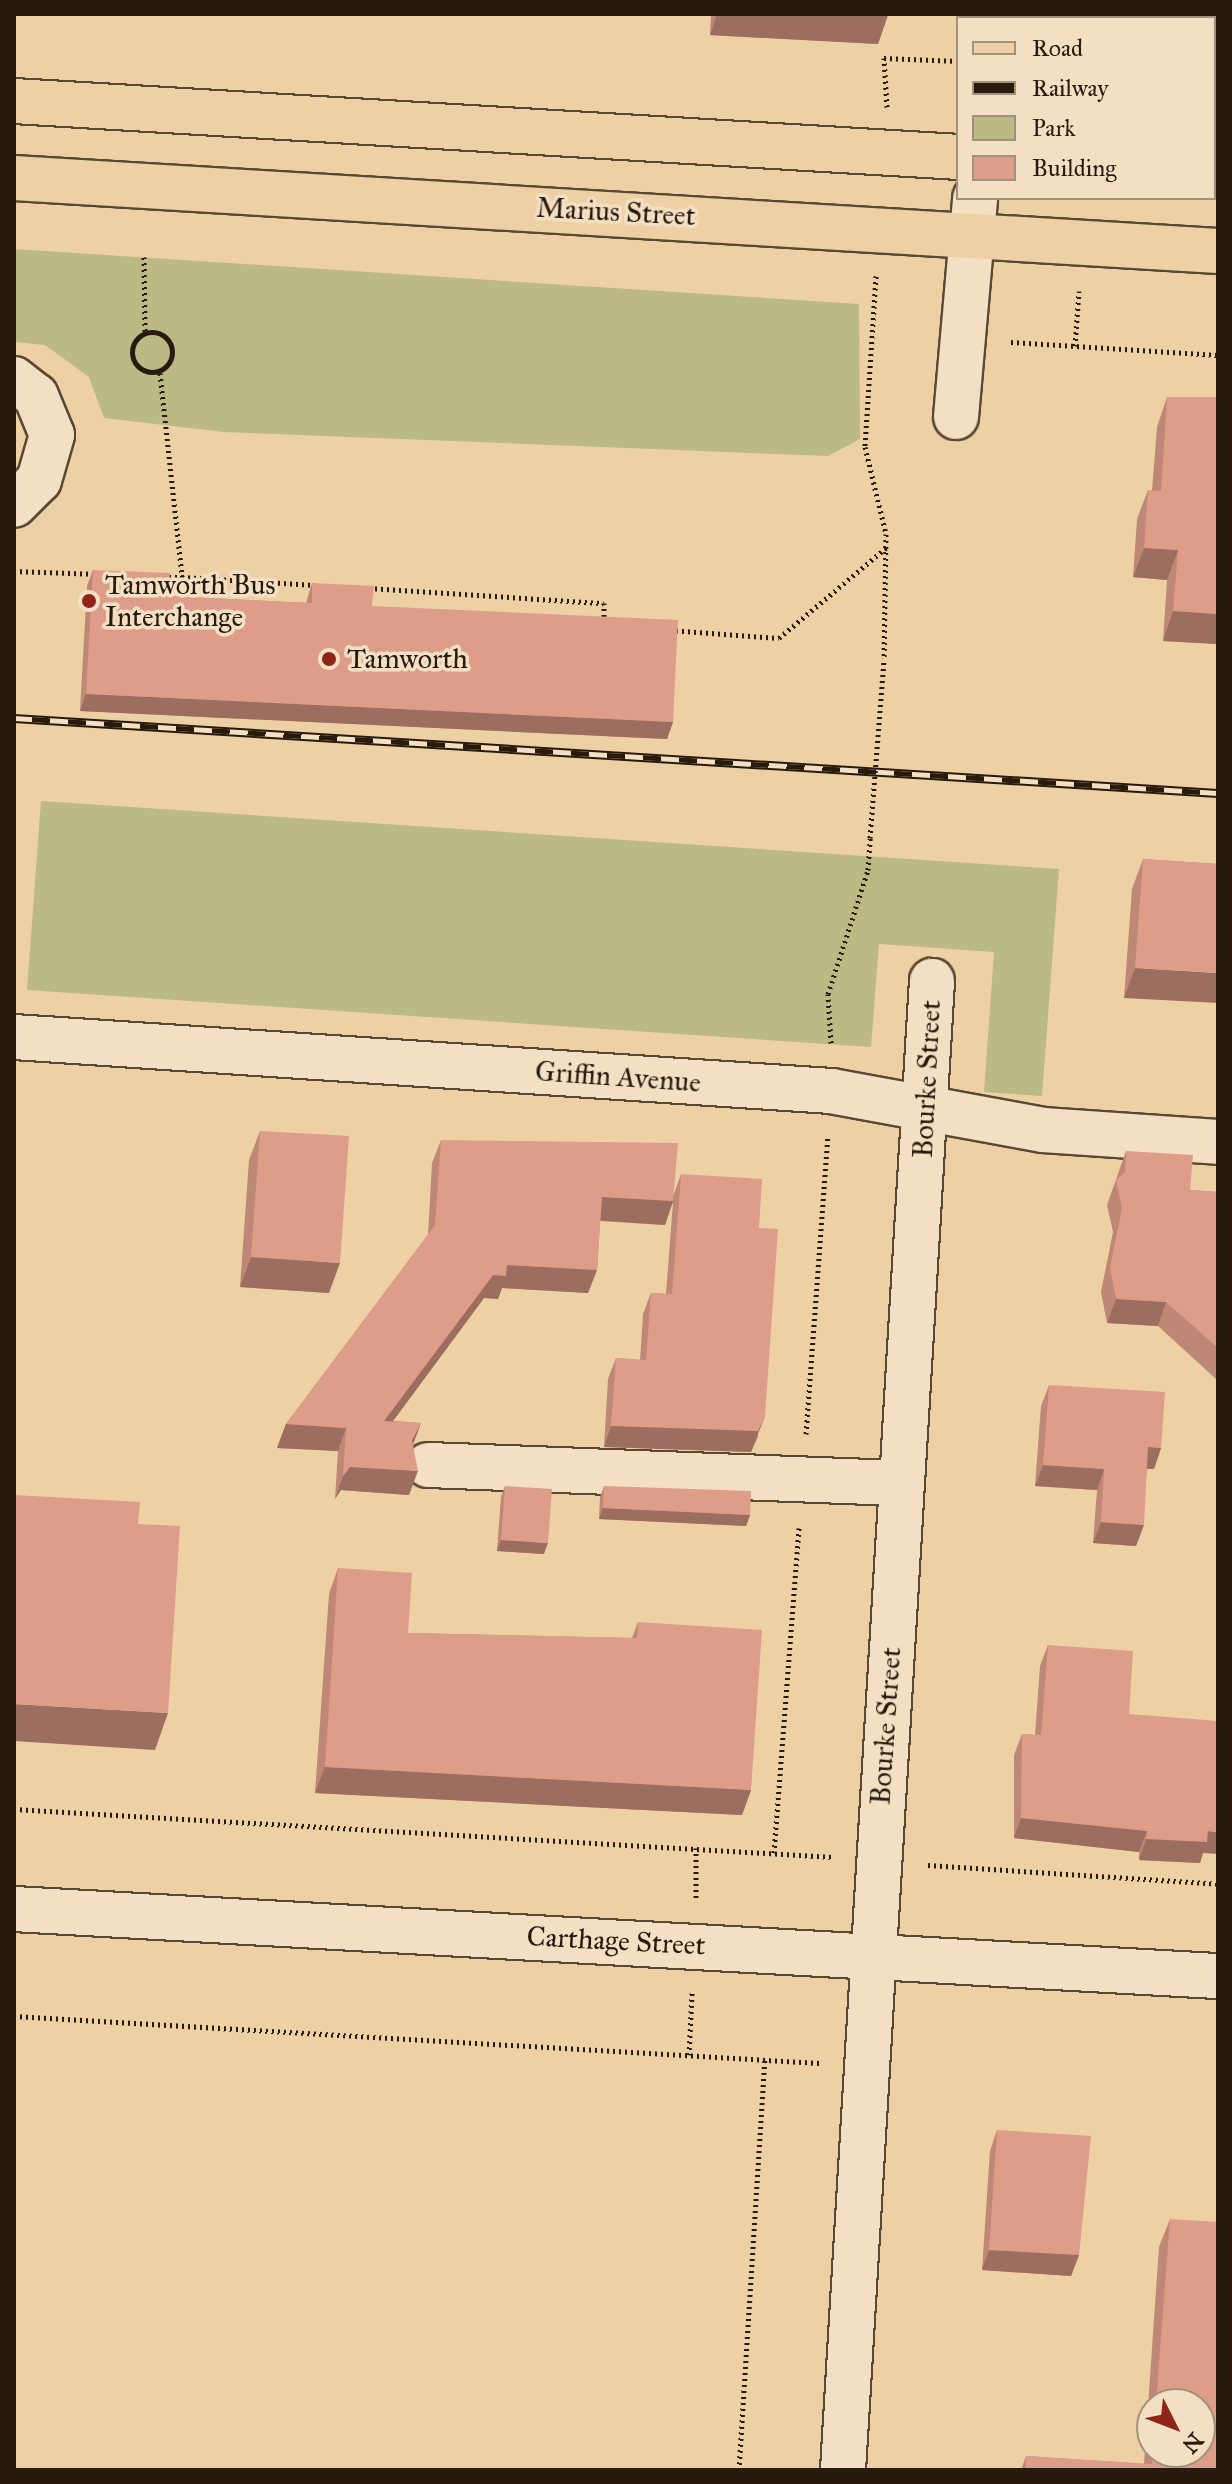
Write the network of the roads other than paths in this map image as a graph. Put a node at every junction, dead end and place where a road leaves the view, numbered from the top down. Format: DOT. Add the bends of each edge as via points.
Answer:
graph roads {
  1 [pos="14,101"];
  2 [pos="956,157"];
  3 [pos="14,178"];
  4 [pos="973,215"];
  5 [pos="1218,251"];
  6 [pos="14,379"];
  7 [pos="956,417"];
  8 [pos="14,505"];
  9 [pos="932,981"];
  10 [pos="14,1037"];
  11 [pos="926,1110"];
  12 [pos="1218,1142"];
  13 [pos="428,1465"];
  14 [pos="902,1483"];
  15 [pos="14,1909"];
  16 [pos="871,1955"];
  17 [pos="1218,1976"];
  18 [pos="843,2470"];
  1 -- 2 [label="main road"];
  3 -- 4 [label="main road, Marius Street"];
  4 -- 5 [label="main road, Marius Street"];
  4 -- 7 [label="street"];
  6 -- 8 [label="street" via="36,396 52,435 39,480"];
  9 -- 11 [label="street, Bourke Street"];
  10 -- 11 [label="street, Griffin Avenue" via="831,1091"];
  11 -- 12 [label="street, Griffin Avenue" via="1043,1130"];
  11 -- 14 [label="street, Bourke Street"];
  13 -- 14 [label="street"];
  14 -- 16 [label="street, Bourke Street"];
  15 -- 16 [label="street, Carthage Street"];
  16 -- 17 [label="street, Carthage Street"];
  16 -- 18 [label="street, Bourke Street"];
}
